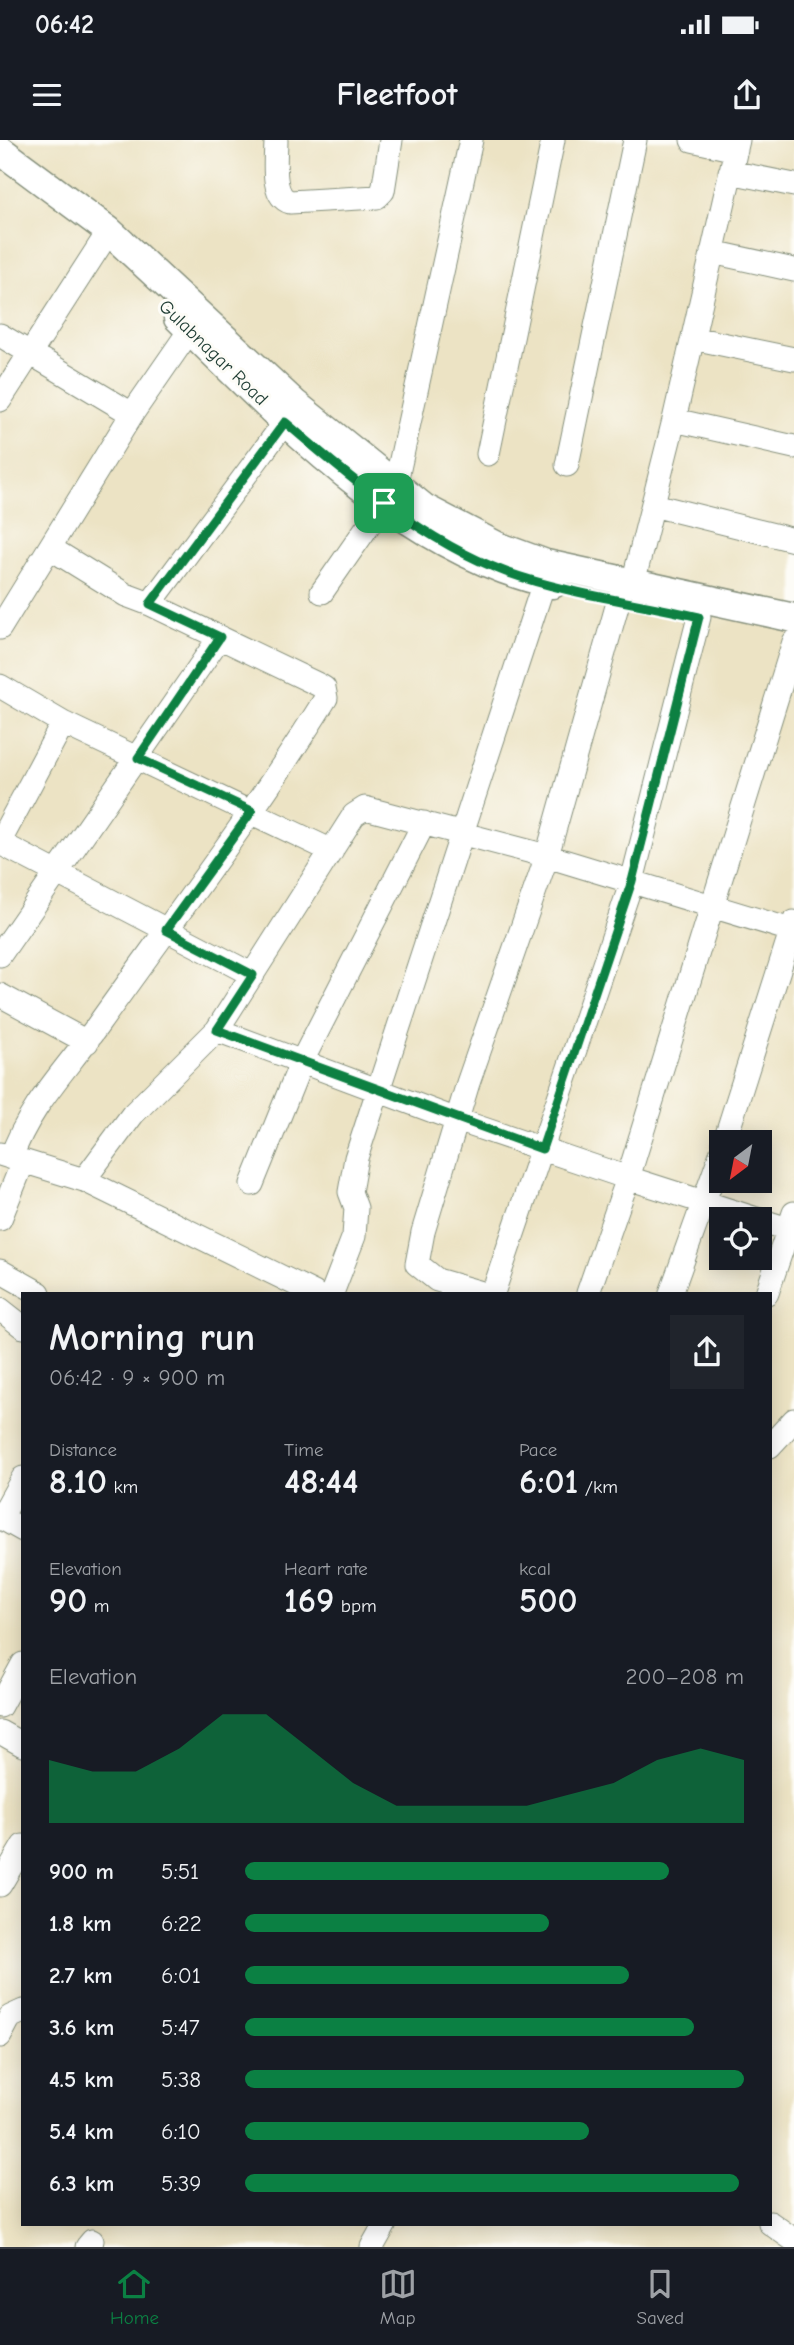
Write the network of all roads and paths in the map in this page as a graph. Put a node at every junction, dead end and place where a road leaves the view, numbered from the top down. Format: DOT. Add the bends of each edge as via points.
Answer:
graph roads {
  1 [pos="276,140"];
  2 [pos="391,140"];
  3 [pos="471,140"];
  4 [pos="553,140"];
  5 [pos="635,140"];
  6 [pos="692,140"];
  7 [pos="737,145"];
  8 [pos="0,150"];
  9 [pos="0,172"];
  10 [pos="730,172"];
  11 [pos="794,186"];
  12 [pos="69,211"];
  13 [pos="104,239"];
  14 [pos="712,252"];
  15 [pos="794,270"];
  16 [pos="190,330"];
  17 [pos="0,335"];
  18 [pos="693,338"];
  19 [pos="29,354"];
  20 [pos="794,359"];
  21 [pos="0,400"];
  22 [pos="132,414"];
  23 [pos="674,420"];
  24 [pos="285,422"];
  25 [pos="794,446"];
  26 [pos="488,454"];
  27 [pos="567,465"];
  28 [pos="389,495"];
  29 [pos="653,505"];
  30 [pos="794,540"];
  31 [pos="50,548"];
  32 [pos="544,582"];
  33 [pos="626,591"];
  34 [pos="322,592"];
  35 [pos="150,604"];
  36 [pos="699,617"];
  37 [pos="794,618"];
  38 [pos="0,628"];
  39 [pos="220,637"];
  40 [pos="794,640"];
  41 [pos="0,686"];
  42 [pos="63,723"];
  43 [pos="138,758"];
  44 [pos="252,811"];
  45 [pos="424,823"];
  46 [pos="461,833"];
  47 [pos="0,842"];
  48 [pos="332,851"];
  49 [pos="547,856"];
  50 [pos="56,873"];
  51 [pos="632,881"];
  52 [pos="712,904"];
  53 [pos="793,927"];
  54 [pos="166,930"];
  55 [pos="0,955"];
  56 [pos="253,975"];
  57 [pos="0,995"];
  58 [pos="217,1030"];
  59 [pos="87,1042"];
  60 [pos="301,1063"];
  61 [pos="379,1089"];
  62 [pos="457,1120"];
  63 [pos="728,1130"];
  64 [pos="542,1149"];
  65 [pos="11,1158"];
  66 [pos="628,1178"];
  67 [pos="84,1180"];
  68 [pos="252,1184"];
  69 [pos="709,1192"];
  70 [pos="706,1202"];
  71 [pos="0,1219"];
  72 [pos="792,1224"];
  73 [pos="0,1271"];
  74 [pos="37,1292"];
  75 [pos="312,1292"];
  76 [pos="332,1292"];
  77 [pos="479,1292"];
  78 [pos="493,1292"];
  79 [pos="588,1292"];
  80 [pos="671,1292"];
  81 [pos="766,1292"];
  82 [pos="794,1420"];
  83 [pos="772,1444"];
  84 [pos="21,1481"];
  85 [pos="0,1518"];
  86 [pos="21,1529"];
  87 [pos="21,1668"];
  88 [pos="0,1706"];
  89 [pos="0,1732"];
  90 [pos="21,1744"];
  91 [pos="21,1849"];
  92 [pos="0,1885"];
  93 [pos="21,2012"];
  94 [pos="0,2036"];
  95 [pos="772,2224"];
  96 [pos="384,2226"];
  97 [pos="794,2240"];
  98 [pos="372,2247"];
  1 -- 2 [label="street" via="277,191 290,202 377,197 383,191"];
  3 -- 28 [label="street"];
  4 -- 26 [label="street"];
  5 -- 27 [label="street"];
  6 -- 7 [label="street"];
  7 -- 10 [label="street"];
  8 -- 12 [label="main road"];
  9 -- 12 [label="main road"];
  10 -- 11 [label="street"];
  10 -- 14 [label="street"];
  12 -- 13 [label="main road, Gulabnagar Road"];
  13 -- 16 [label="main road, Gulabnagar Road"];
  13 -- 19 [label="street"];
  13 -- 28 [label="main road, Gulabnagar Road" via="295,404"];
  14 -- 15 [label="street"];
  14 -- 18 [label="street"];
  16 -- 22 [label="street"];
  16 -- 24 [label="main road, Gulabnagar Road"];
  17 -- 19 [label="street"];
  18 -- 20 [label="street"];
  18 -- 23 [label="street"];
  19 -- 21 [label="street"];
  19 -- 22 [label="street"];
  22 -- 31 [label="street"];
  23 -- 25 [label="street"];
  23 -- 29 [label="street"];
  24 -- 28 [label="main road, Gulabnagar Road"];
  24 -- 35 [label="street"];
  28 -- 32 [label="main road, Gulabnagar Road" via="469,555"];
  28 -- 33 [label="main road, Gulabnagar Road" via="497,547"];
  28 -- 34 [label="street"];
  29 -- 30 [label="street"];
  29 -- 33 [label="street"];
  31 -- 35 [label="street" via="126,595"];
  31 -- 38 [label="street"];
  32 -- 33 [label="main road, Gulabnagar Road"];
  32 -- 46 [label="street"];
  33 -- 36 [label="main road, Gulabnagar Road"];
  33 -- 37 [label="main road, Gulabnagar Road"];
  33 -- 49 [label="street"];
  35 -- 39 [label="street"];
  36 -- 40 [label="main road, Gulabnagar Road"];
  36 -- 51 [label="street"];
  39 -- 43 [label="street"];
  39 -- 44 [label="street" via="327,693"];
  40 -- 52 [label="street"];
  41 -- 42 [label="street"];
  42 -- 43 [label="street"];
  42 -- 47 [label="street"];
  43 -- 44 [label="street"];
  43 -- 50 [label="street"];
  44 -- 48 [label="street"];
  44 -- 54 [label="street"];
  45 -- 46 [label="street"];
  45 -- 48 [label="street" via="365,808 354,815"];
  45 -- 60 [label="street"];
  46 -- 49 [label="street"];
  46 -- 61 [label="street"];
  47 -- 50 [label="street"];
  48 -- 56 [label="street"];
  49 -- 51 [label="street"];
  49 -- 62 [label="street"];
  50 -- 54 [label="street"];
  50 -- 55 [label="street"];
  51 -- 52 [label="street"];
  51 -- 64 [label="street"];
  52 -- 53 [label="street"];
  52 -- 66 [label="street"];
  53 -- 63 [label="street"];
  54 -- 56 [label="street"];
  54 -- 59 [label="street"];
  56 -- 58 [label="street"];
  57 -- 59 [label="street"];
  58 -- 60 [label="street"];
  58 -- 67 [label="street" via="133,1114"];
  59 -- 65 [label="street" via="31,1112"];
  60 -- 61 [label="street"];
  60 -- 68 [label="street"];
  61 -- 62 [label="street"];
  61 -- 76 [label="street" via="350,1192 356,1208 354,1236"];
  62 -- 64 [label="street"];
  62 -- 77 [label="street" via="417,1264 437,1280"];
  64 -- 66 [label="street"];
  64 -- 78 [label="street"];
  65 -- 67 [label="street"];
  65 -- 71 [label="street"];
  66 -- 70 [label="street"];
  66 -- 79 [label="street"];
  67 -- 75 [label="street"];
  69 -- 70 [label="street"];
  70 -- 72 [label="street"];
  70 -- 80 [label="street"];
  72 -- 81 [label="street"];
  73 -- 74 [label="street"];
  82 -- 83 [label="street"];
  84 -- 85 [label="street"];
  85 -- 86 [label="street"];
  87 -- 88 [label="street"];
  89 -- 90 [label="street"];
  91 -- 92 [label="street"];
  93 -- 94 [label="street" via="10,2017"];
  95 -- 97 [label="street"];
  96 -- 98 [label="street"];
}
